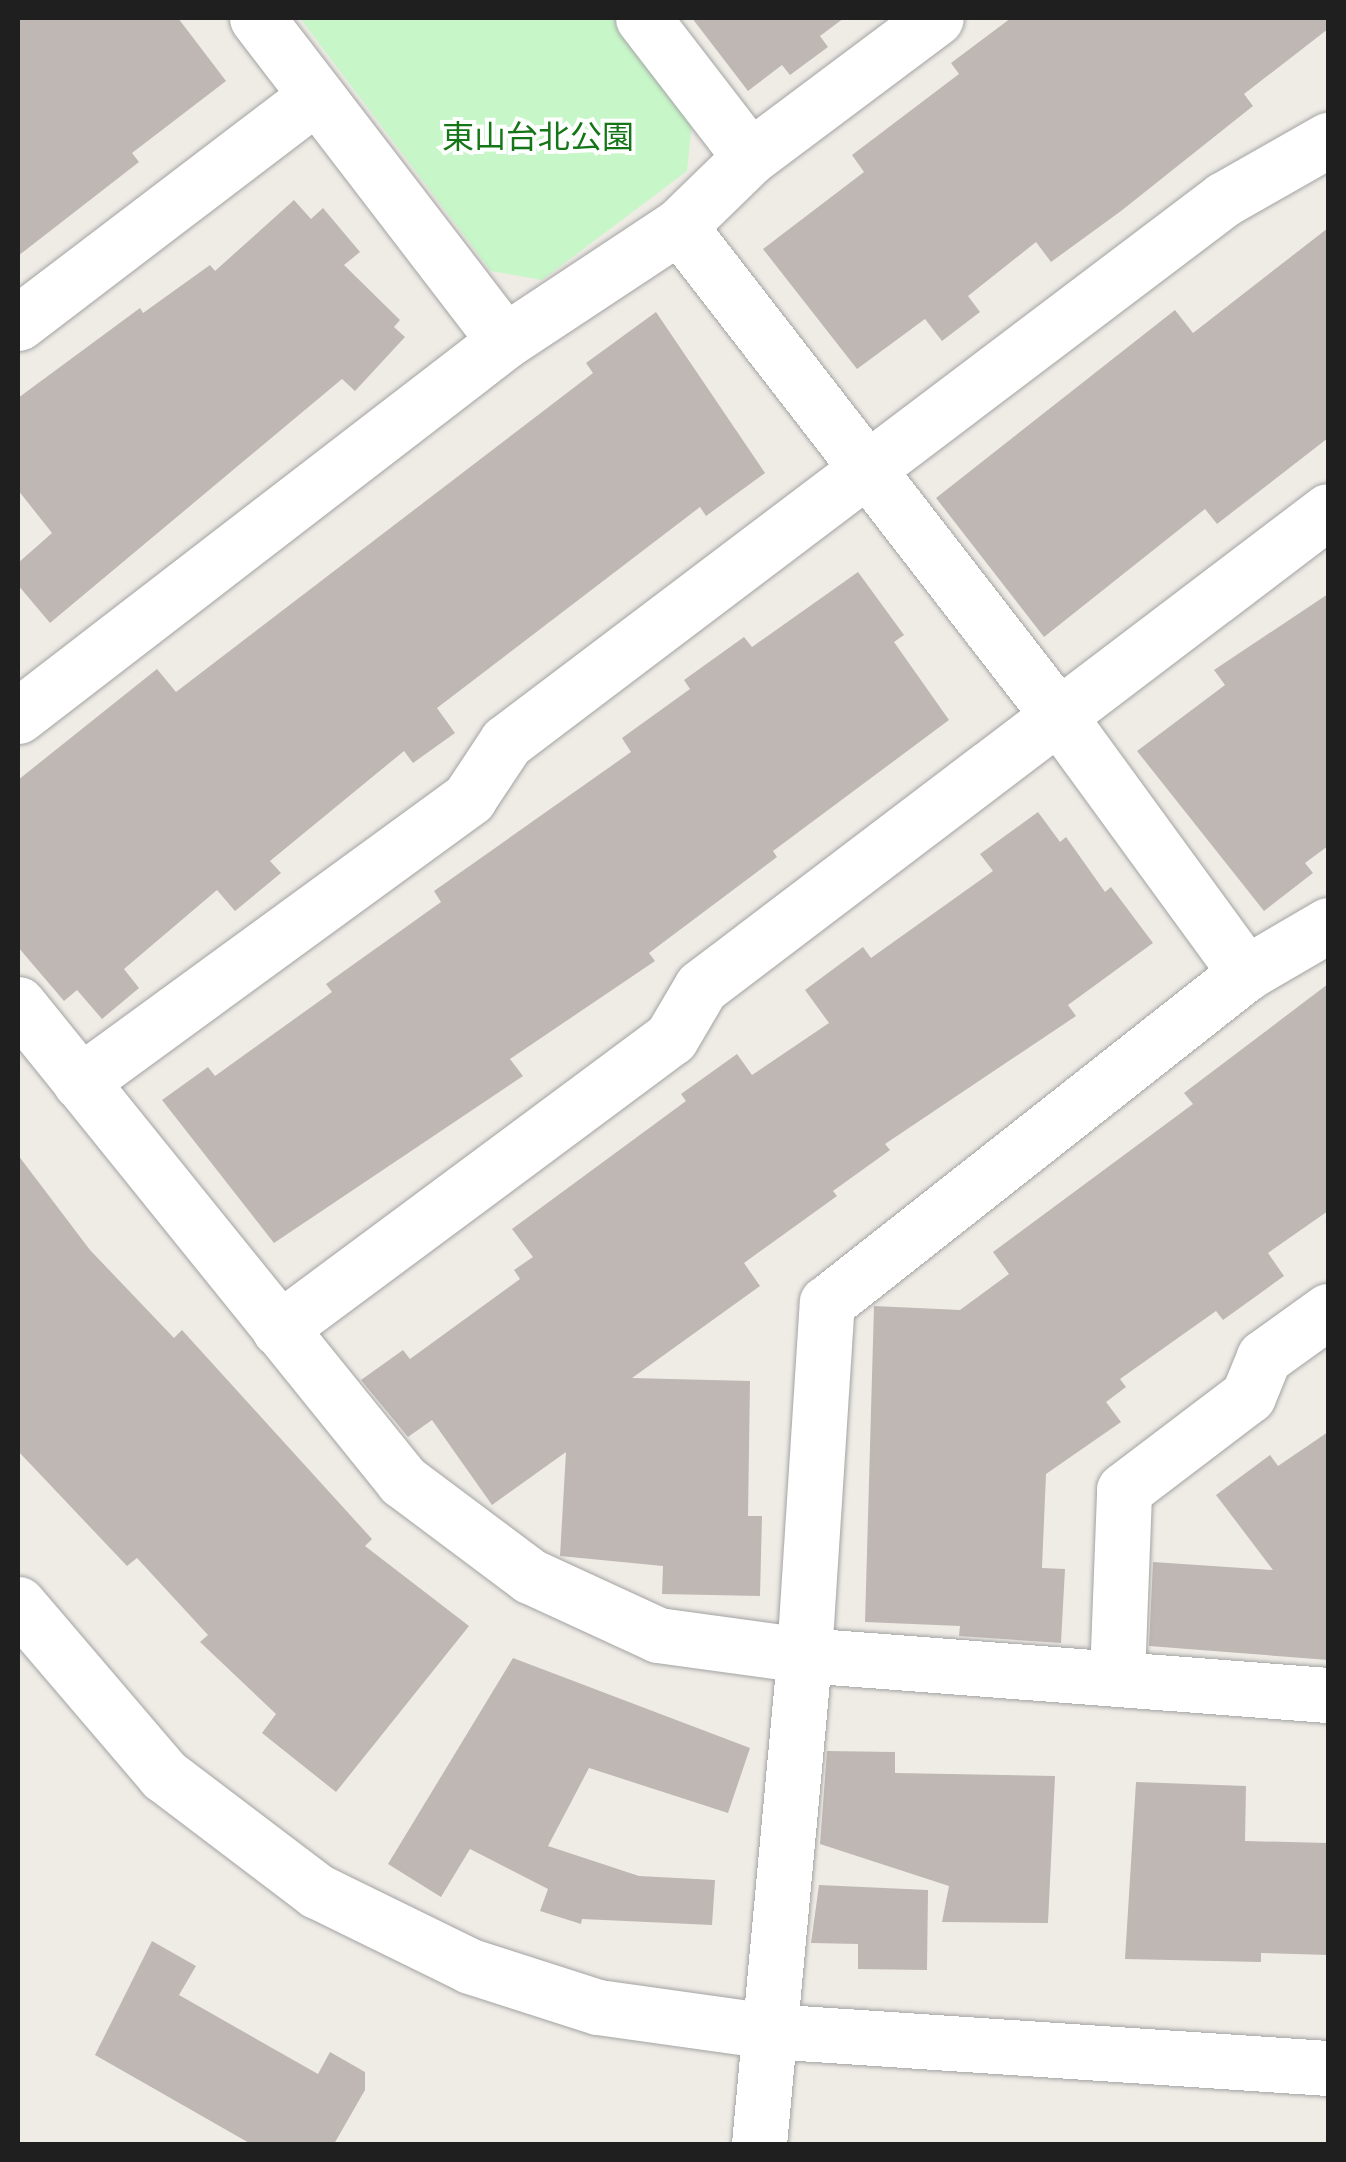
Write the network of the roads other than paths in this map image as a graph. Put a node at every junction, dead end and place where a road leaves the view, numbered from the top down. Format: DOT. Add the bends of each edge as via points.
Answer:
graph roads {
  1 [pos="257,18"];
  2 [pos="644,18"];
  3 [pos="936,18"];
  4 [pos="316,96"];
  5 [pos="1328,140"];
  6 [pos="750,157"];
  7 [pos="679,226"];
  8 [pos="18,323"];
  9 [pos="504,342"];
  10 [pos="869,472"];
  11 [pos="1328,510"];
  12 [pos="1057,714"];
  13 [pos="18,716"];
  14 [pos="1328,925"];
  15 [pos="1246,973"];
  16 [pos="18,1004"];
  17 [pos="80,1082"];
  18 [pos="1328,1310"];
  19 [pos="279,1328"];
  20 [pos="18,1604"];
  21 [pos="804,1656"];
  22 [pos="1118,1676"];
  23 [pos="1328,1695"];
  24 [pos="769,2031"];
  25 [pos="1328,2068"];
  26 [pos="759,2144"];
  1 -- 4 [label="street"];
  2 -- 6 [label="street"];
  3 -- 6 [label="street"];
  4 -- 8 [label="street"];
  4 -- 9 [label="street"];
  5 -- 10 [label="street" via="1224,199"];
  6 -- 7 [label="street"];
  7 -- 9 [label="street"];
  7 -- 10 [label="street"];
  9 -- 13 [label="street"];
  10 -- 12 [label="street"];
  10 -- 17 [label="street" via="506,742 469,798"];
  11 -- 12 [label="street"];
  12 -- 15 [label="street"];
  12 -- 19 [label="street" via="701,987 670,1038"];
  14 -- 15 [label="street"];
  15 -- 21 [label="street" via="828,1303"];
  16 -- 17 [label="street"];
  17 -- 19 [label="street"];
  18 -- 22 [label="street" via="1264,1357 1248,1396 1124,1490"];
  19 -- 21 [label="street" via="403,1481 530,1576 658,1635"];
  20 -- 24 [label="street" via="164,1776 317,1891 470,1966 598,2007"];
  21 -- 22 [label="street"];
  21 -- 24 [label="street"];
  22 -- 23 [label="street"];
  24 -- 25 [label="street"];
  24 -- 26 [label="street"];
}
